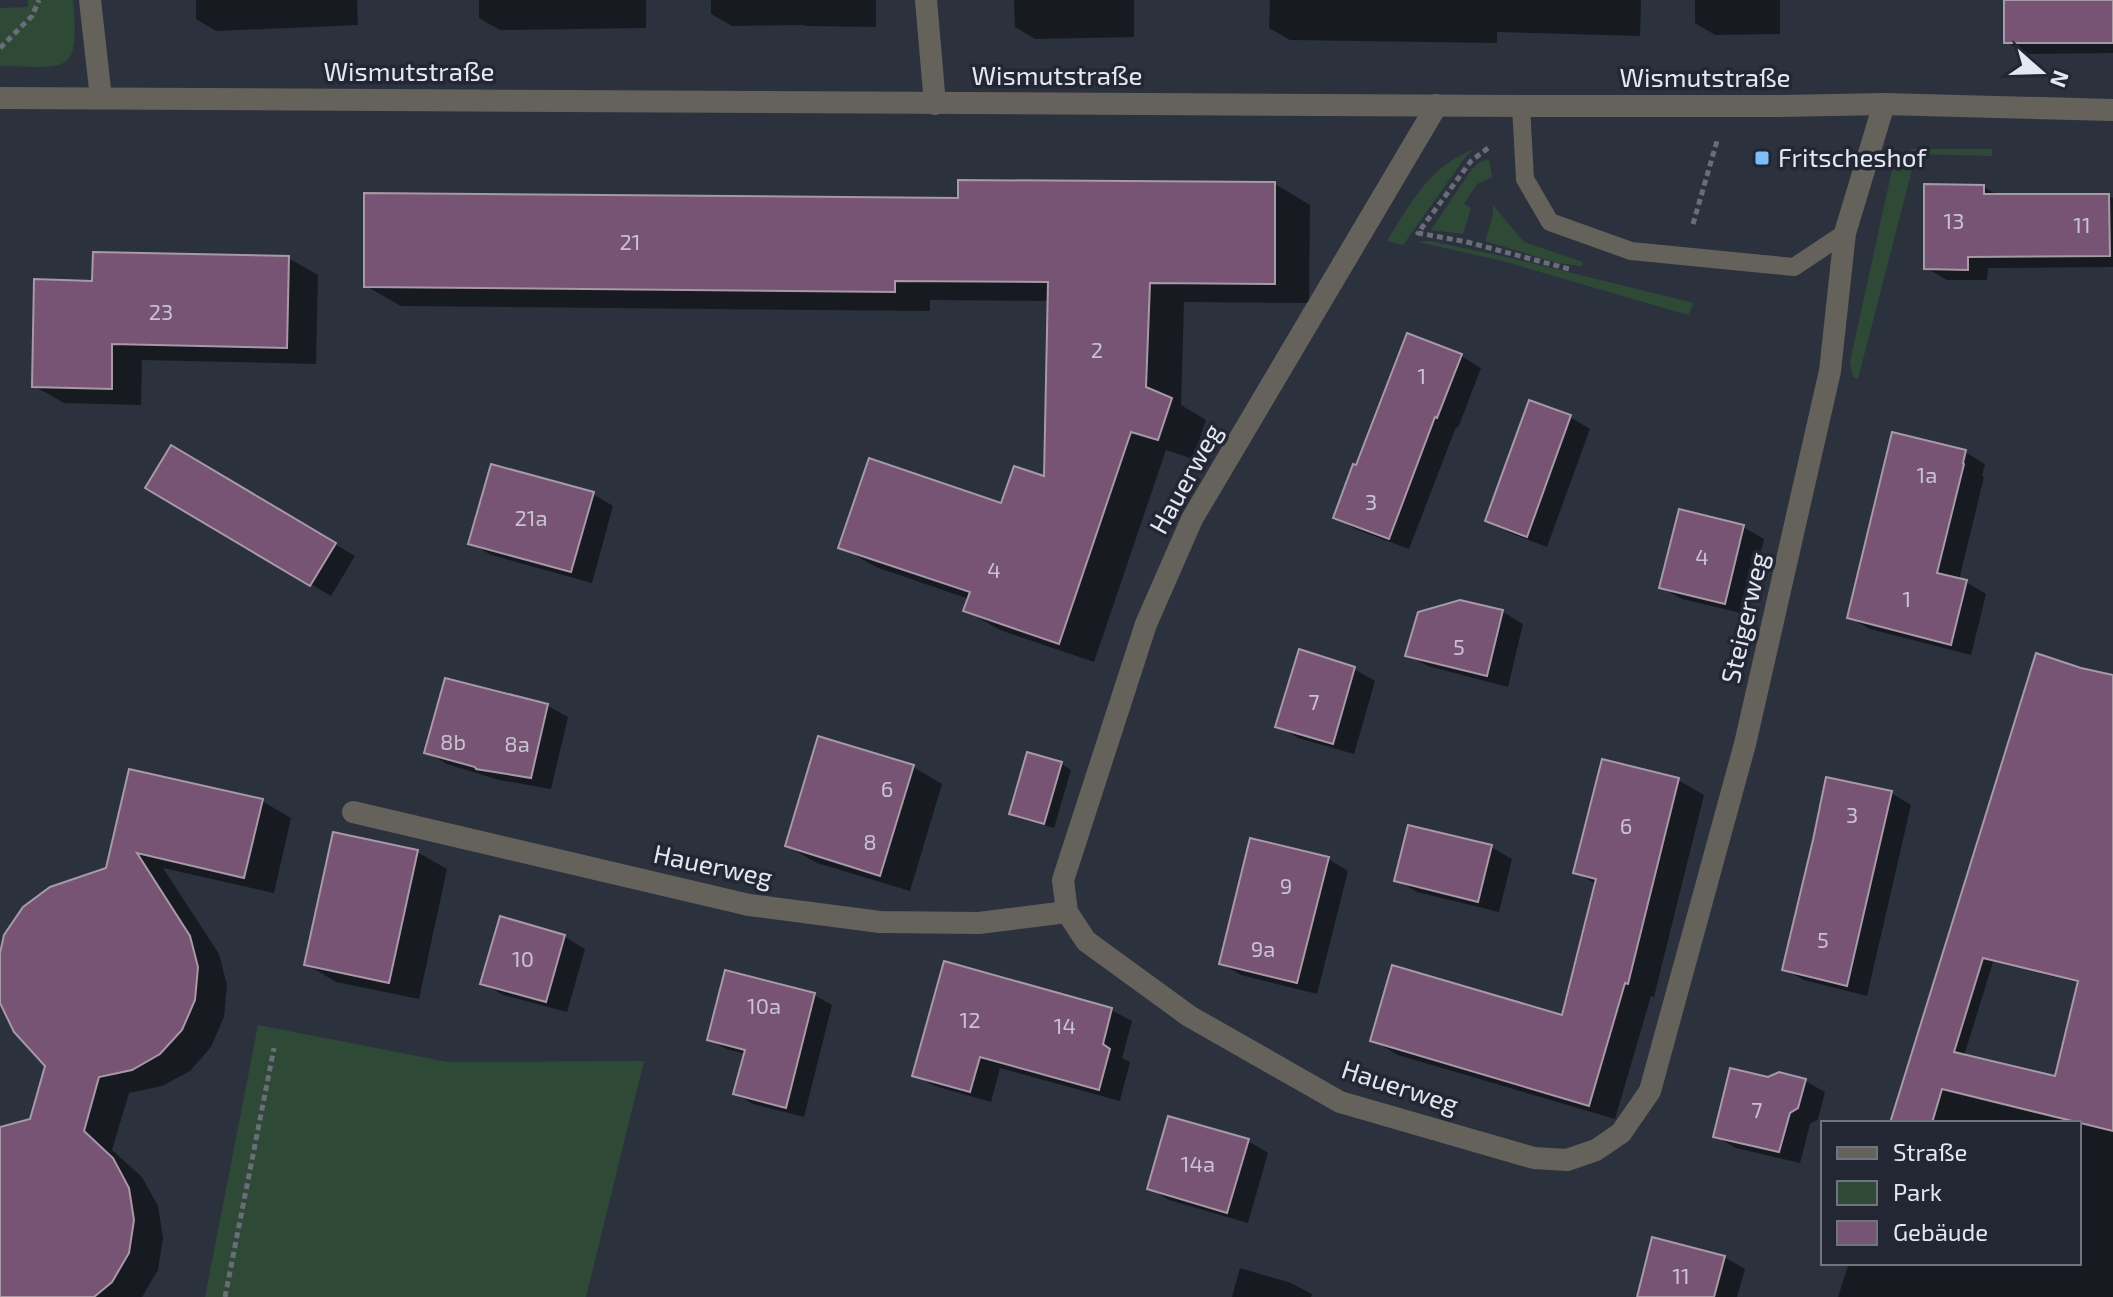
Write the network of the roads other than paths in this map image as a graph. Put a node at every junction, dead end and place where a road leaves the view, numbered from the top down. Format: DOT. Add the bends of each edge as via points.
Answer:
graph roads {
  1 [pos="90,0"];
  2 [pos="926,0"];
  3 [pos="0,98"];
  4 [pos="101,98"];
  5 [pos="935,104"];
  6 [pos="1884,104"];
  7 [pos="1437,105"];
  8 [pos="1521,106"];
  9 [pos="2113,110"];
  10 [pos="1845,233"];
  11 [pos="353,812"];
  12 [pos="1067,912"];
  13 [pos="1621,1133"];
  1 -- 4 [label="street"];
  2 -- 5 [label="street"];
  3 -- 4 [label="street, Wismutstraße"];
  4 -- 5 [label="street, Wismutstraße"];
  5 -- 7 [label="street, Wismutstraße"];
  6 -- 8 [label="street, Wismutstraße"];
  6 -- 9 [label="street, Wismutstraße"];
  6 -- 10 [label="street, Steigerweg"];
  7 -- 8 [label="street, Wismutstraße"];
  7 -- 12 [label="street, Hauerweg" via="1192,519 1146,624 1063,880"];
  8 -- 10 [label="lane" via="1525,179 1550,222 1631,251 1794,267"];
  10 -- 13 [label="street, Steigerweg" via="1830,371 1745,744 1650,1091"];
  11 -- 12 [label="street, Hauerweg" via="749,905 880,922 979,923"];
  12 -- 13 [label="street, Hauerweg" via="1086,941 1189,1016 1340,1102 1534,1158 1567,1160 1596,1150"];
}
